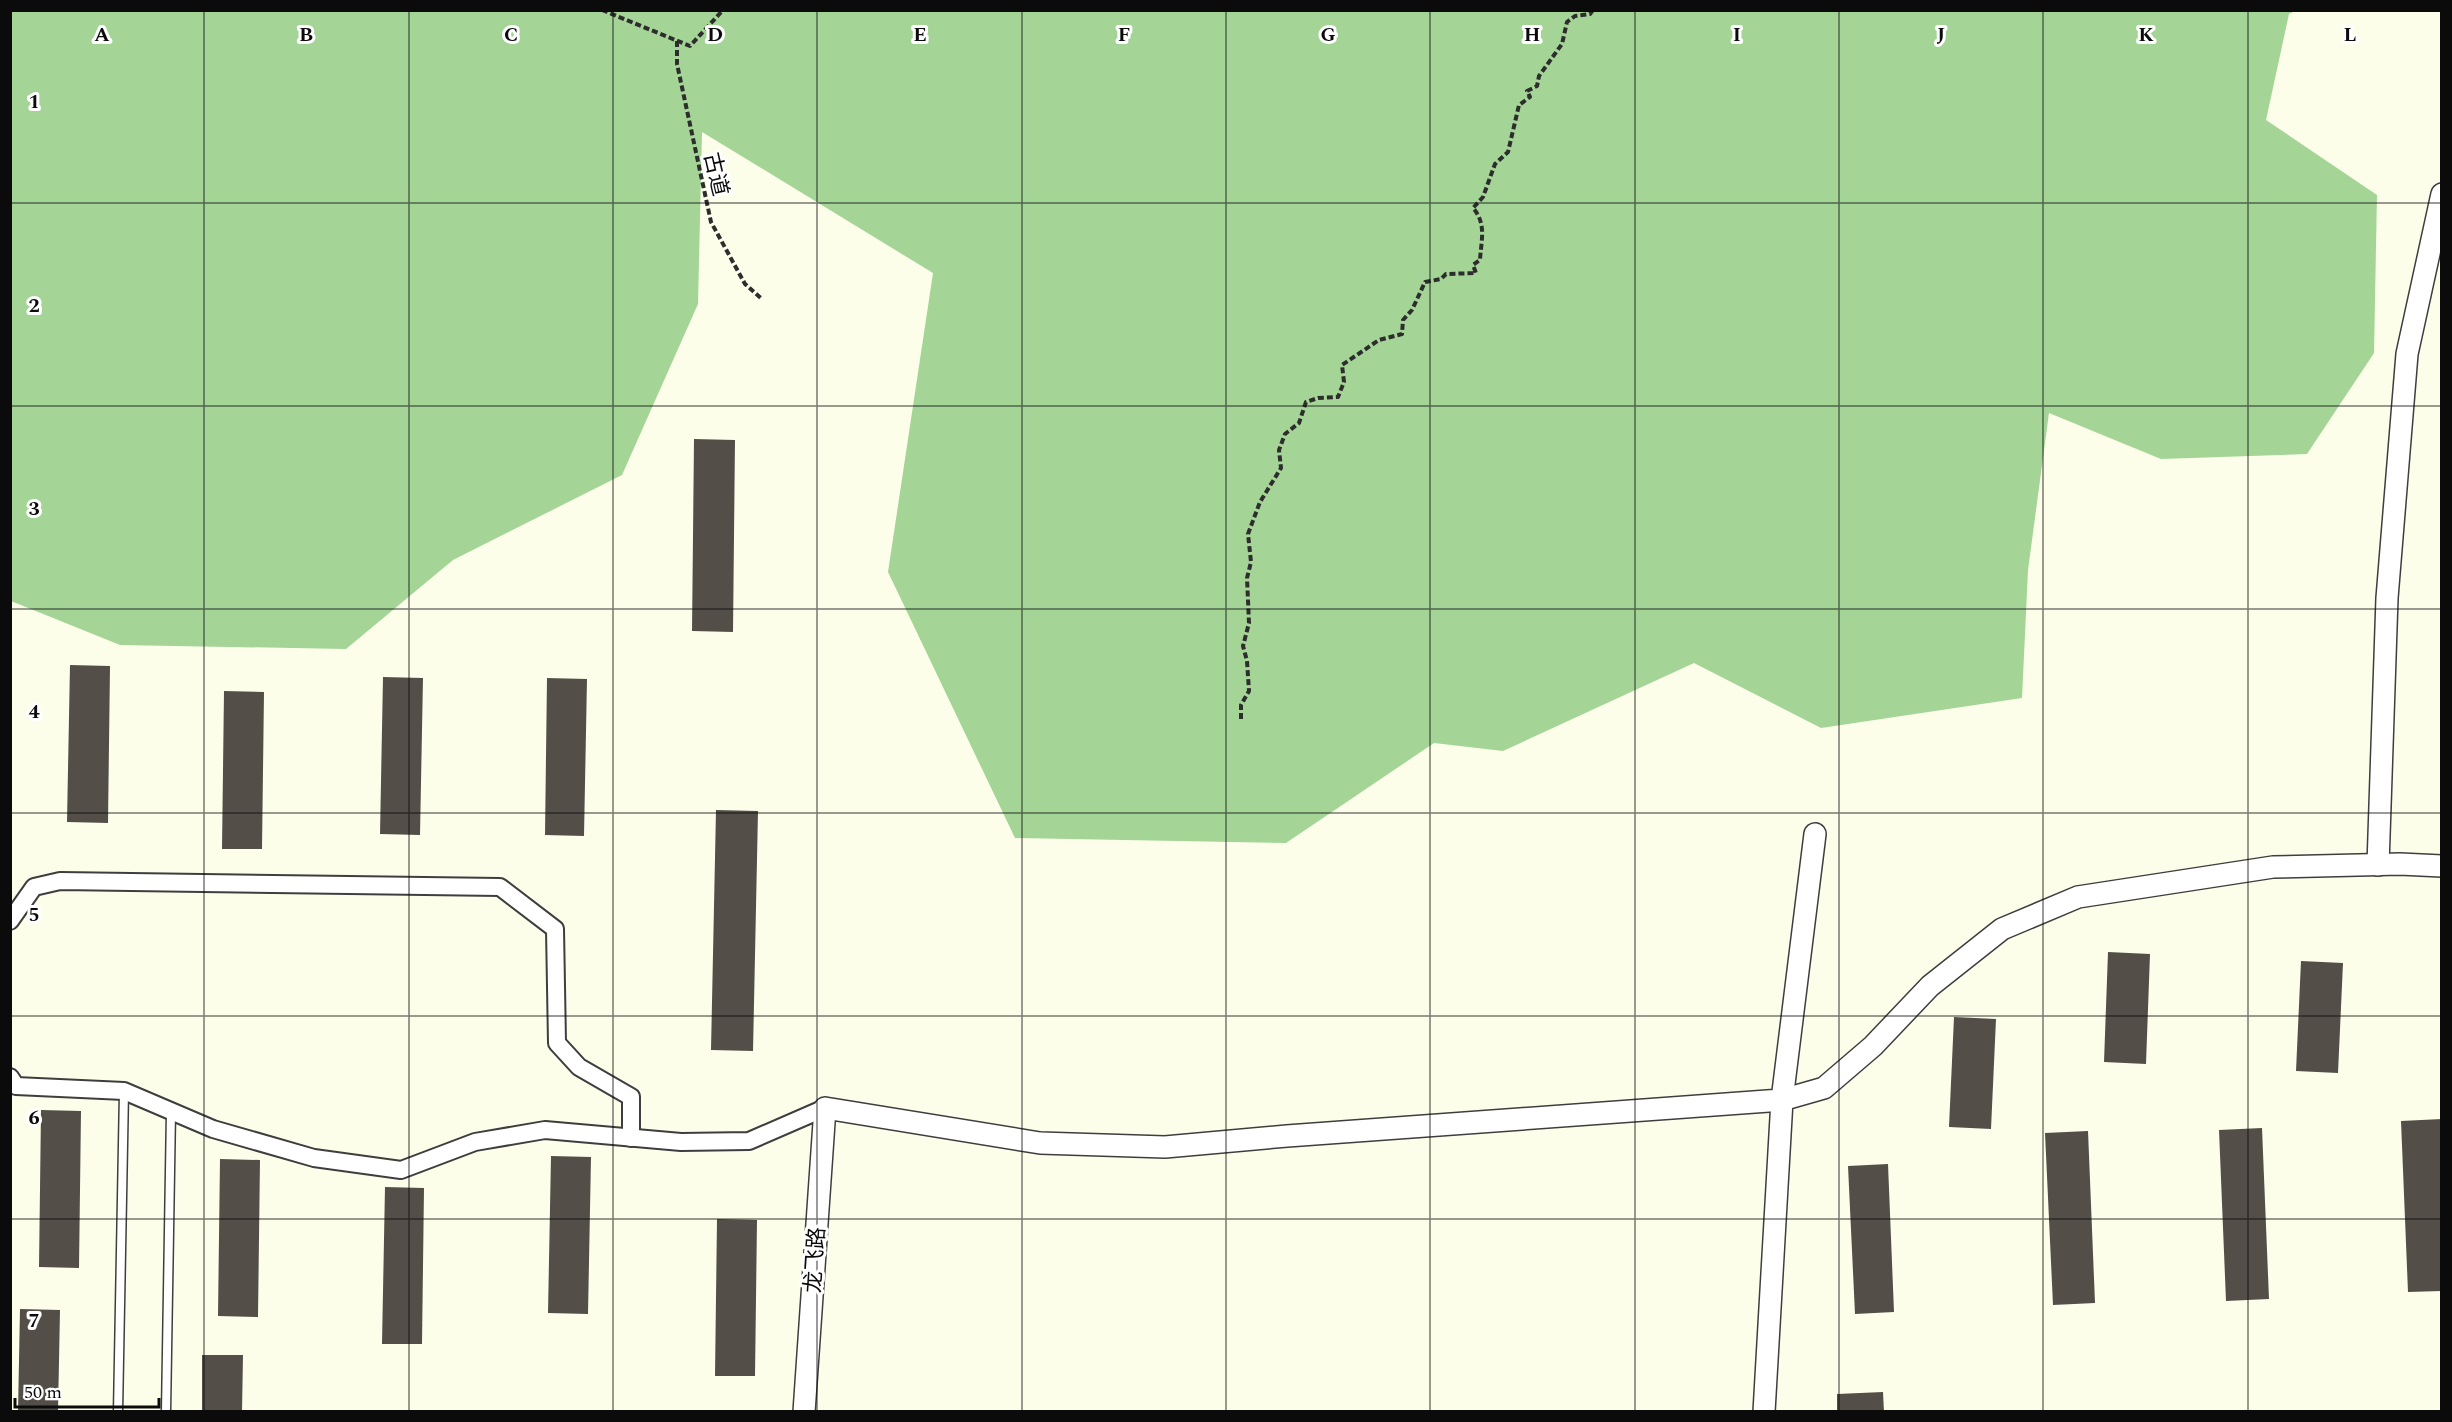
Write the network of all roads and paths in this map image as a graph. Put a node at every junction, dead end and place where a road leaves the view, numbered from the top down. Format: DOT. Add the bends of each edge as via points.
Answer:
graph roads {
  1 [pos="602,10"];
  2 [pos="723,10"];
  3 [pos="1593,10"];
  4 [pos="677,41"];
  5 [pos="2442,194"];
  6 [pos="762,299"];
  7 [pos="1241,719"];
  8 [pos="1815,834"];
  9 [pos="2378,865"];
  10 [pos="2442,866"];
  11 [pos="10,921"];
  12 [pos="10,1077"];
  13 [pos="124,1090"];
  14 [pos="1782,1100"];
  15 [pos="825,1108"];
  16 [pos="171,1111"];
  17 [pos="632,1138"];
  18 [pos="118,1412"];
  19 [pos="166,1412"];
  20 [pos="804,1412"];
  21 [pos="1764,1412"];
  1 -- 4 [label="path"];
  2 -- 4 [label="path" via="690,46"];
  3 -- 7 [label="path" via="1567,22 1562,44 1539,76 1537,86 1527,91 1530,97 1519,105 1508,152 1495,164 1483,197 1473,208 1483,224 1480,260 1473,265 1476,273 1446,274 1425,282 1403,320 1402,334 1379,340 1342,365 1344,382 1338,397 1306,402 1299,423 1285,434 1279,450 1281,468 1260,502 1248,534 1249,623 1243,646 1248,691 1240,705"];
  4 -- 6 [label="path, 古道" via="677,64 711,222 745,284"];
  5 -- 9 [label="street" via="2407,354 2386,597"];
  8 -- 14 [label="street"];
  9 -- 10 [label="street"];
  9 -- 14 [label="street" via="2273,867 2078,897 2002,929 1930,986 1874,1046 1824,1088"];
  11 -- 17 [label="street" via="34,887 60,881 500,887 555,929 557,1043 579,1067 631,1097"];
  12 -- 13 [label="street" via="16,1086"];
  13 -- 16 [label="street"];
  13 -- 18 [label="lane"];
  14 -- 15 [label="street" via="1166,1147 1040,1143"];
  14 -- 21 [label="street"];
  15 -- 17 [label="street" via="749,1141"];
  15 -- 20 [label="street, 龙飞路"];
  16 -- 17 [label="street" via="213,1129 314,1158 401,1170 475,1142 545,1130"];
  16 -- 19 [label="lane"];
}
